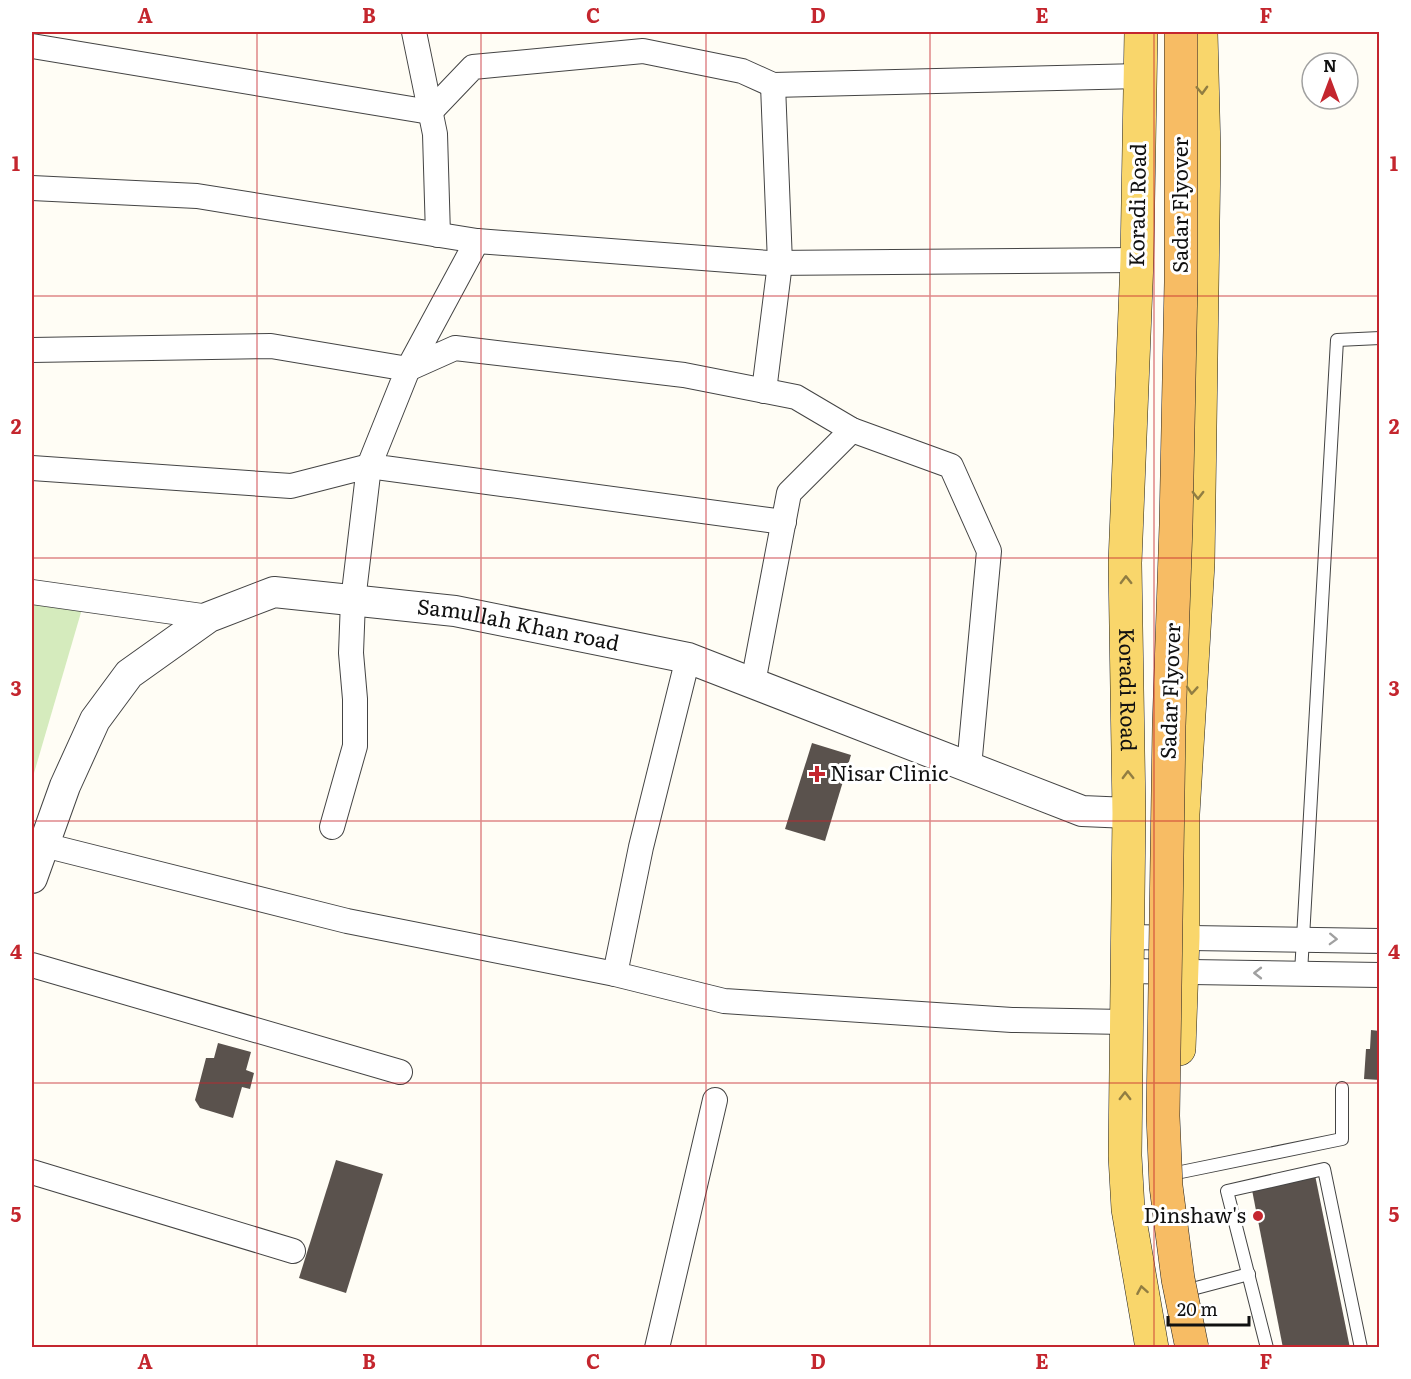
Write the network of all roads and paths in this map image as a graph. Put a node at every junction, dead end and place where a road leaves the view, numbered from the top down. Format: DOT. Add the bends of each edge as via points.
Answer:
graph roads {
  1 [pos="414,32"];
  2 [pos="1181,32"];
  3 [pos="1201,32"];
  4 [pos="1151,33"];
  5 [pos="32,46"];
  6 [pos="1140,76"];
  7 [pos="773,85"];
  8 [pos="430,111"];
  9 [pos="32,188"];
  10 [pos="438,235"];
  11 [pos="477,241"];
  12 [pos="1137,260"];
  13 [pos="780,263"];
  14 [pos="1380,338"];
  15 [pos="32,350"];
  16 [pos="408,369"];
  17 [pos="764,391"];
  18 [pos="852,430"];
  19 [pos="369,466"];
  20 [pos="32,468"];
  21 [pos="784,522"];
  22 [pos="32,591"];
  23 [pos="353,601"];
  24 [pos="209,617"];
  25 [pos="687,658"];
  26 [pos="753,683"];
  27 [pos="969,767"];
  28 [pos="1129,813"];
  29 [pos="332,827"];
  30 [pos="37,844"];
  31 [pos="32,878"];
  32 [pos="1127,937"];
  33 [pos="1184,937"];
  34 [pos="1303,938"];
  35 [pos="1380,941"];
  36 [pos="32,965"];
  37 [pos="1127,971"];
  38 [pos="1183,973"];
  39 [pos="1301,973"];
  40 [pos="615,974"];
  41 [pos="1380,975"];
  42 [pos="1125,1022"];
  43 [pos="400,1072"];
  44 [pos="1342,1088"];
  45 [pos="715,1100"];
  46 [pos="32,1172"];
  47 [pos="1180,1172"];
  48 [pos="293,1251"];
  49 [pos="1249,1274"];
  50 [pos="1196,1288"];
  51 [pos="657,1347"];
  52 [pos="1152,1347"];
  53 [pos="1176,1347"];
  54 [pos="1192,1347"];
  55 [pos="1207,1347"];
  56 [pos="1267,1347"];
  57 [pos="1360,1347"];
  1 -- 8 [label="street"];
  2 -- 54 [label="highway, Sadar Flyover, bridge" via="1180,305 1163,1116 1166,1186"];
  3 -- 33 [label="main road, one-way" via="1204,152 1198,564 1184,814"];
  4 -- 6 [label="main road, Koradi Road"];
  4 -- 53 [label="highway, Sadar Flyover" via="1166,187 1147,1100 1152,1195"];
  5 -- 8 [label="street"];
  6 -- 7 [label="street"];
  6 -- 12 [label="main road, Koradi Road"];
  7 -- 8 [label="street" via="742,71 643,51 473,67"];
  7 -- 13 [label="street"];
  8 -- 10 [label="street" via="435,134"];
  9 -- 10 [label="street" via="197,196"];
  10 -- 11 [label="street"];
  11 -- 13 [label="street"];
  11 -- 16 [label="street"];
  12 -- 13 [label="street"];
  28 -- 12 [label="main road, Koradi Road, one-way" via="1125,563"];
  13 -- 17 [label="street"];
  14 -- 34 [label="lane" via="1337,340"];
  15 -- 16 [label="street" via="271,346"];
  16 -- 17 [label="street" via="455,348 684,375"];
  16 -- 19 [label="street"];
  17 -- 18 [label="street" via="796,397"];
  18 -- 21 [label="street" via="789,493"];
  18 -- 27 [label="street" via="951,466 989,551"];
  19 -- 20 [label="street" via="291,486"];
  19 -- 21 [label="street"];
  19 -- 23 [label="street"];
  21 -- 26 [label="street"];
  22 -- 24 [label="street"];
  23 -- 24 [label="street, Samullah Khan road" via="273,592"];
  23 -- 25 [label="street, Samullah Khan road" via="455,611"];
  23 -- 29 [label="street" via="355,746"];
  24 -- 30 [label="street, Samullah Khan road" via="129,674 102,711"];
  25 -- 26 [label="street, Samullah Khan road"];
  25 -- 40 [label="street"];
  26 -- 27 [label="street, Samullah Khan road"];
  27 -- 28 [label="street, Samullah Khan road" via="1082,811"];
  28 -- 32 [label="main road, Koradi Road"];
  30 -- 31 [label="street, Samullah Khan road"];
  30 -- 40 [label="street" via="347,921"];
  32 -- 33 [label="street"];
  32 -- 37 [label="main road, Koradi Road"];
  33 -- 34 [label="street"];
  33 -- 38 [label="main road"];
  34 -- 35 [label="street, one-way"];
  34 -- 39 [label="lane"];
  36 -- 43 [label="street"];
  37 -- 38 [label="street"];
  37 -- 42 [label="main road, Koradi Road"];
  39 -- 38 [label="street, one-way"];
  38 -- 47 [label="main road" via="1178,1073"];
  39 -- 41 [label="street"];
  40 -- 42 [label="street" via="724,1001 1012,1020"];
  52 -- 42 [label="main road, Koradi Road, one-way" via="1128,1209"];
  44 -- 47 [label="lane" via="1342,1139"];
  45 -- 51 [label="street"];
  46 -- 48 [label="street"];
  47 -- 50 [label="main road"];
  49 -- 50 [label="lane"];
  49 -- 56 [label="lane"];
  49 -- 57 [label="lane" via="1227,1191 1324,1169"];
  50 -- 55 [label="main road"];
}
